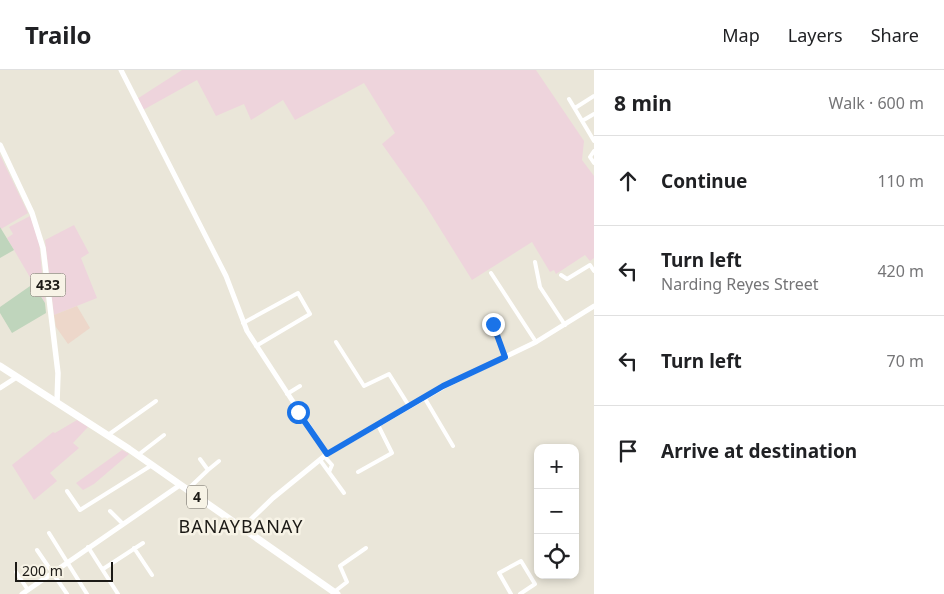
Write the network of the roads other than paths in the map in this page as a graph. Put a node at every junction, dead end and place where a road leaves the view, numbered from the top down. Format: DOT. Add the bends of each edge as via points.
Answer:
graph roads {
  1 [pos="122,70"];
  2 [pos="594,96"];
  3 [pos="569,99"];
  4 [pos="575,108"];
  5 [pos="594,114"];
  6 [pos="582,121"];
  7 [pos="594,141"];
  8 [pos="0,145"];
  9 [pos="594,151"];
  10 [pos="593,160"];
  11 [pos="535,262"];
  12 [pos="594,271"];
  13 [pos="491,273"];
  14 [pos="561,275"];
  15 [pos="594,306"];
  16 [pos="243,323"];
  17 [pos="493,324"];
  18 [pos="565,325"];
  19 [pos="336,342"];
  20 [pos="536,342"];
  21 [pos="256,346"];
  22 [pos="505,357"];
  23 [pos="0,366"];
  24 [pos="17,377"];
  25 [pos="300,386"];
  26 [pos="0,388"];
  27 [pos="286,394"];
  28 [pos="424,397"];
  29 [pos="156,401"];
  30 [pos="57,402"];
  31 [pos="409,406"];
  32 [pos="378,425"];
  33 [pos="108,435"];
  34 [pos="164,435"];
  35 [pos="454,446"];
  36 [pos="138,455"];
  37 [pos="324,457"];
  38 [pos="200,458"];
  39 [pos="219,461"];
  40 [pos="152,465"];
  41 [pos="208,470"];
  42 [pos="358,472"];
  43 [pos="180,485"];
  44 [pos="188,490"];
  45 [pos="67,491"];
  46 [pos="344,493"];
  47 [pos="110,511"];
  48 [pos="123,524"];
  49 [pos="242,528"];
  50 [pos="49,533"];
  51 [pos="143,543"];
  52 [pos="88,547"];
  53 [pos="134,548"];
  54 [pos="366,548"];
  55 [pos="37,550"];
  56 [pos="68,561"];
  57 [pos="103,569"];
  58 [pos="16,572"];
  59 [pos="53,572"];
  60 [pos="152,575"];
  61 [pos="28,590"];
  62 [pos="336,593"];
  63 [pos="22,594"];
  64 [pos="67,594"];
  65 [pos="87,594"];
  66 [pos="118,594"];
  67 [pos="511,594"];
  68 [pos="520,594"];
  1 -- 16 [label="street" via="226,276"];
  2 -- 4 [label="street"];
  3 -- 4 [label="street"];
  4 -- 6 [label="street"];
  5 -- 6 [label="street"];
  6 -- 7 [label="street"];
  8 -- 30 [label="main road, 433" via="32,213 43,248 58,373"];
  9 -- 10 [label="street" via="590,156"];
  11 -- 18 [label="street" via="540,287"];
  12 -- 14 [label="street" via="590,265 567,279"];
  13 -- 20 [label="street"];
  15 -- 18 [label="street"];
  16 -- 21 [label="street"];
  16 -- 21 [label="street" via="298,293 310,314"];
  17 -- 22 [label="street"];
  18 -- 20 [label="street"];
  19 -- 31 [label="street" via="364,386 389,374"];
  20 -- 22 [label="street"];
  21 -- 27 [label="street"];
  22 -- 28 [label="street"];
  23 -- 24 [label="highway, 4"];
  24 -- 26 [label="street"];
  24 -- 30 [label="highway, 4"];
  25 -- 27 [label="street"];
  27 -- 37 [label="street"];
  28 -- 31 [label="street"];
  28 -- 35 [label="street"];
  29 -- 33 [label="street"];
  30 -- 33 [label="highway, 4"];
  31 -- 32 [label="street"];
  32 -- 37 [label="street"];
  32 -- 42 [label="street" via="392,453"];
  33 -- 36 [label="highway, 4"];
  34 -- 36 [label="street"];
  36 -- 40 [label="highway, 4"];
  37 -- 46 [label="street" via="329,472"];
  37 -- 49 [label="street"];
  38 -- 41 [label="street"];
  39 -- 41 [label="street"];
  40 -- 43 [label="highway, 4"];
  40 -- 45 [label="street" via="80,510"];
  41 -- 44 [label="street"];
  43 -- 44 [label="highway, 4"];
  43 -- 48 [label="street"];
  44 -- 49 [label="highway, 4"];
  47 -- 48 [label="street"];
  48 -- 52 [label="street"];
  49 -- 62 [label="highway, 4"];
  50 -- 56 [label="street"];
  51 -- 53 [label="street"];
  52 -- 56 [label="street"];
  52 -- 57 [label="street"];
  53 -- 57 [label="street"];
  53 -- 60 [label="street"];
  54 -- 62 [label="street" via="340,566 347,582"];
  55 -- 59 [label="street"];
  56 -- 59 [label="street"];
  56 -- 65 [label="street"];
  57 -- 66 [label="street"];
  58 -- 61 [label="street"];
  59 -- 61 [label="street"];
  59 -- 64 [label="street"];
  61 -- 63 [label="street"];
  67 -- 68 [label="street" via="499,573 520,561 535,584"];
}
